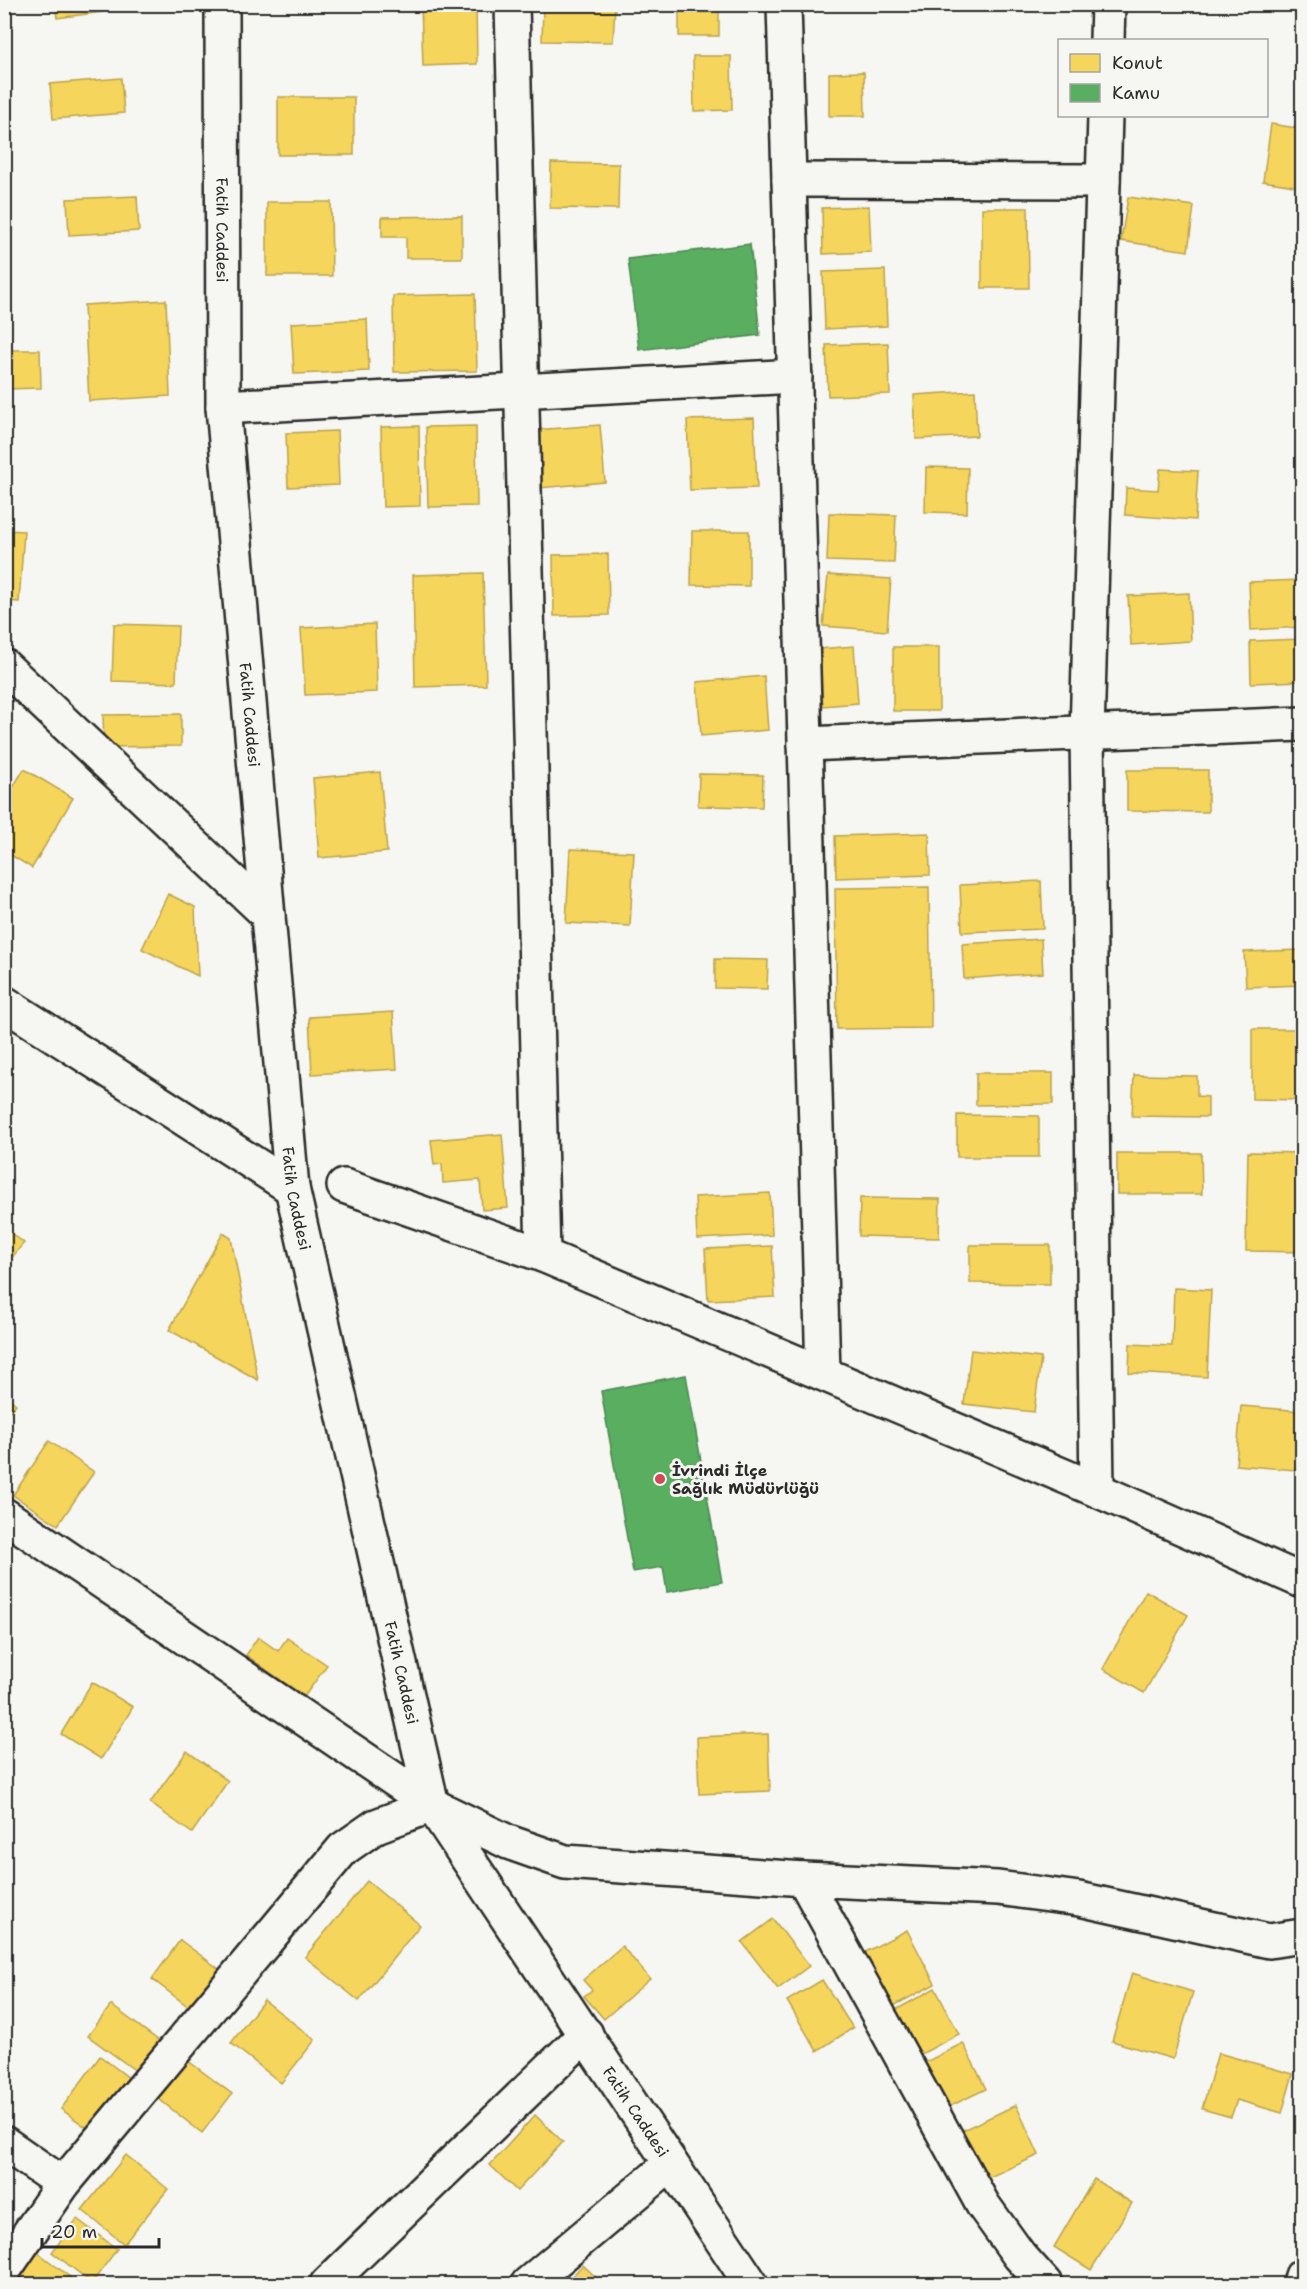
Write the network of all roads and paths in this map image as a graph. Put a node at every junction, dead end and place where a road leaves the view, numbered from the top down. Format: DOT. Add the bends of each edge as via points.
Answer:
graph roads {
  1 [pos="222,4"];
  2 [pos="512,4"];
  3 [pos="784,4"];
  4 [pos="1108,4"];
  5 [pos="1107,39"];
  6 [pos="1105,117"];
  7 [pos="789,180"];
  8 [pos="1103,181"];
  9 [pos="795,376"];
  10 [pos="521,391"];
  11 [pos="223,407"];
  12 [pos="4,666"];
  13 [pos="1302,724"];
  14 [pos="1087,733"];
  15 [pos="805,744"];
  16 [pos="268,915"];
  17 [pos="4,1003"];
  18 [pos="344,1186"];
  19 [pos="292,1188"];
  20 [pos="543,1255"];
  21 [pos="824,1373"];
  22 [pos="1097,1490"];
  23 [pos="4,1515"];
  24 [pos="1302,1581"];
  25 [pos="432,1805"];
  26 [pos="804,1879"];
  27 [pos="1302,1936"];
  28 [pos="586,2034"];
  29 [pos="4,2143"];
  30 [pos="671,2164"];
  31 [pos="63,2184"];
  32 [pos="4,2270"];
  33 [pos="1302,2276"];
  34 [pos="327,2284"];
  35 [pos="528,2284"];
  36 [pos="751,2284"];
  37 [pos="1045,2284"];
  38 [pos="1300,2284"];
  1 -- 11 [label="street, Fatih Caddesi"];
  2 -- 10 [label="street"];
  3 -- 7 [label="street"];
  4 -- 5 [label="street"];
  6 -- 8 [label="street"];
  7 -- 8 [label="street"];
  7 -- 9 [label="street"];
  8 -- 14 [label="street"];
  9 -- 10 [label="street"];
  9 -- 15 [label="street"];
  10 -- 11 [label="street"];
  10 -- 20 [label="street"];
  11 -- 16 [label="street, Fatih Caddesi"];
  12 -- 16 [label="street"];
  13 -- 14 [label="street"];
  14 -- 15 [label="street"];
  14 -- 22 [label="street"];
  15 -- 21 [label="street"];
  16 -- 19 [label="street, Fatih Caddesi"];
  17 -- 19 [label="street"];
  18 -- 20 [label="street"];
  19 -- 25 [label="street, Fatih Caddesi"];
  20 -- 21 [label="street"];
  21 -- 22 [label="street"];
  22 -- 24 [label="street"];
  23 -- 25 [label="street"];
  25 -- 26 [label="street" via="508,1842 565,1862"];
  25 -- 28 [label="street, Fatih Caddesi"];
  25 -- 31 [label="street" via="376,1826 343,1849"];
  26 -- 27 [label="street" via="998,1888 1079,1899 1269,1941"];
  26 -- 37 [label="street" via="983,2205"];
  28 -- 30 [label="street, Fatih Caddesi"];
  28 -- 34 [label="street"];
  29 -- 31 [label="street"];
  30 -- 35 [label="street"];
  30 -- 36 [label="street, Fatih Caddesi"];
  31 -- 32 [label="street"];
  33 -- 38 [label="street"];
}
